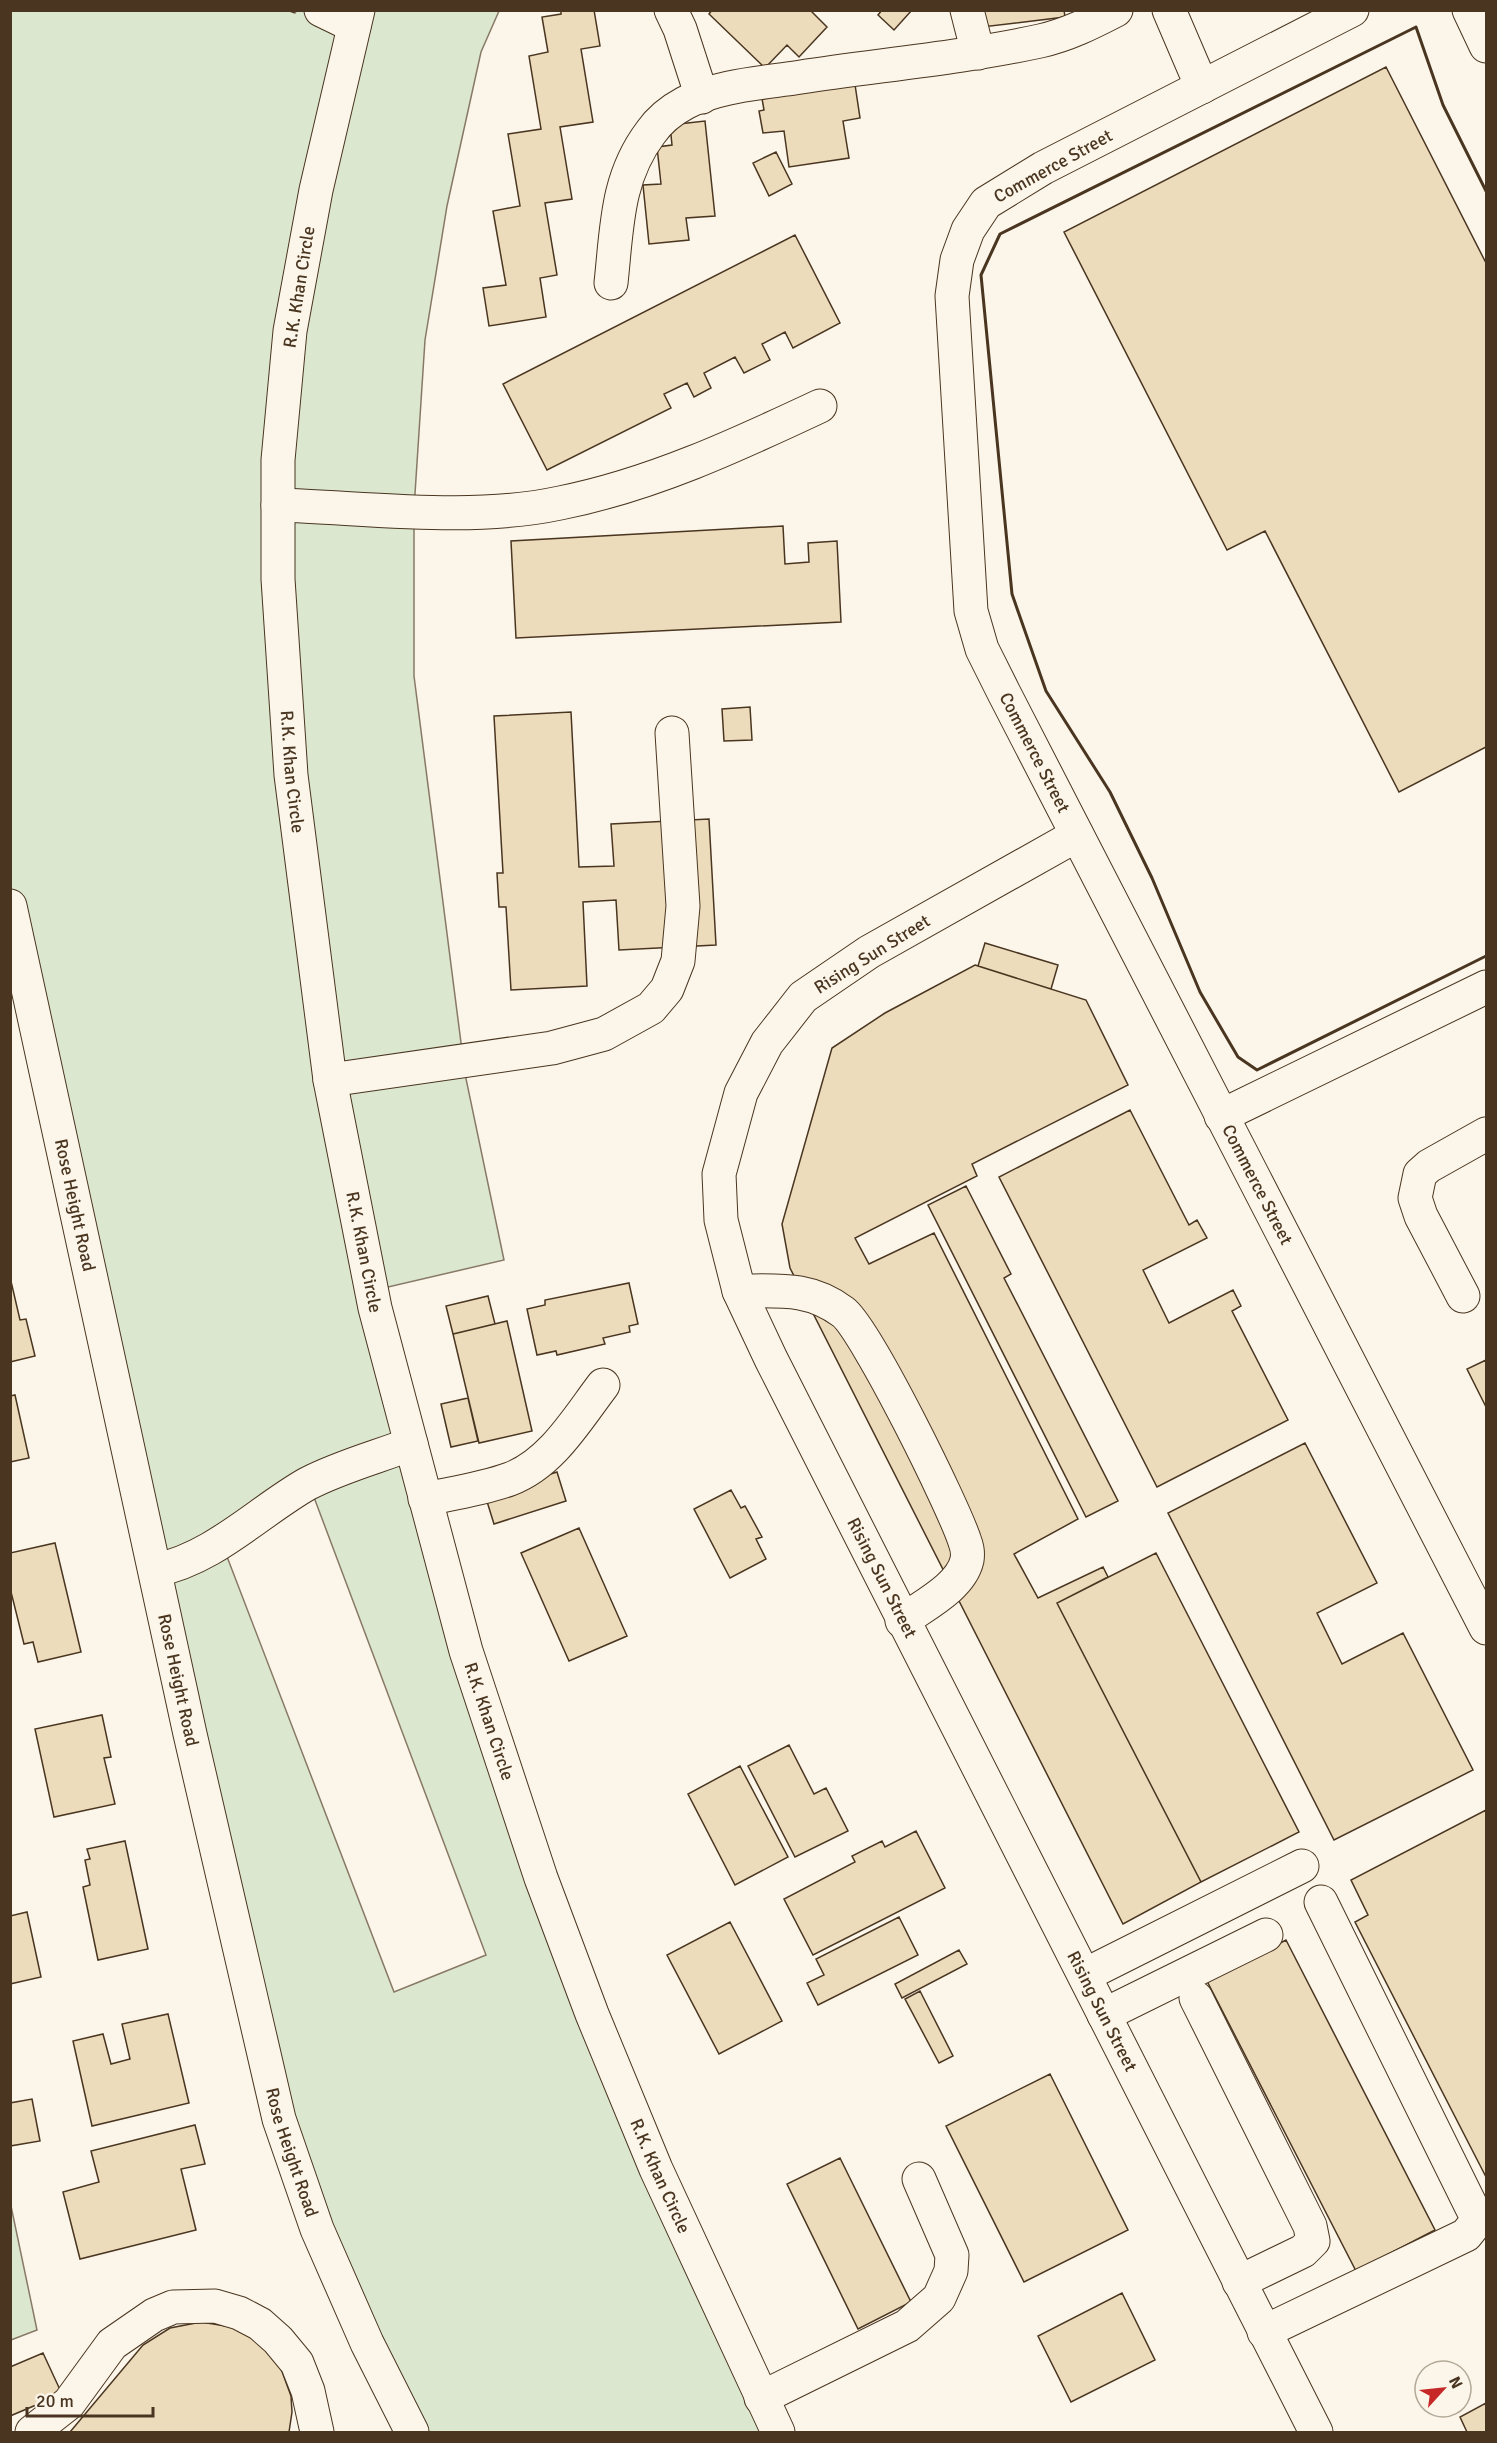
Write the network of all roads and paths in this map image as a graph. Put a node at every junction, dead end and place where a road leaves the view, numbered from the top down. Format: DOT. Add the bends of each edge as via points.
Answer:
graph roads {
  1 [pos="321,10"];
  2 [pos="671,10"];
  3 [pos="968,10"];
  4 [pos="1116,10"];
  5 [pos="1169,10"];
  6 [pos="1352,10"];
  7 [pos="1468,10"];
  8 [pos="356,18"];
  9 [pos="1486,46"];
  10 [pos="978,53"];
  11 [pos="1202,87"];
  12 [pos="702,97"];
  13 [pos="611,283"];
  14 [pos="820,406"];
  15 [pos="278,505"];
  16 [pos="672,733"];
  17 [pos="1077,835"];
  18 [pos="10,906"];
  19 [pos="1486,987"];
  20 [pos="330,1080"];
  21 [pos="1221,1116"];
  22 [pos="1486,1134"];
  23 [pos="739,1291"];
  24 [pos="1463,1296"];
  25 [pos="603,1385"];
  26 [pos="411,1444"];
  27 [pos="425,1499"];
  28 [pos="156,1570"];
  29 [pos="902,1621"];
  30 [pos="1486,1628"];
  31 [pos="1302,1866"];
  32 [pos="1321,1902"];
  33 [pos="1266,1935"];
  34 [pos="1085,1976"];
  35 [pos="1196,1998"];
  36 [pos="1104,2015"];
  37 [pos="919,2179"];
  38 [pos="1239,2282"];
  39 [pos="1264,2332"];
  40 [pos="761,2398"];
  41 [pos="32,2433"];
  42 [pos="317,2433"];
  43 [pos="412,2433"];
  44 [pos="778,2433"];
  45 [pos="1316,2433"];
  1 -- 8 [label="street"];
  2 -- 12 [label="street"];
  3 -- 10 [label="street"];
  4 -- 10 [label="street" via="1042,40"];
  5 -- 11 [label="street"];
  6 -- 11 [label="street, Commerce Street"];
  7 -- 9 [label="street"];
  8 -- 15 [label="street, R.K. Khan Circle" via="316,190 290,331 278,460"];
  10 -- 12 [label="street" via="763,83"];
  11 -- 17 [label="street, Commerce Street" via="1043,168 986,203 968,230 957,260 952,308 971,611 982,650"];
  12 -- 13 [label="street" via="667,114 651,130 635,156 621,192"];
  14 -- 15 [label="street" via="675,470 560,504 477,513"];
  15 -- 20 [label="street, R.K. Khan Circle" via="278,579 291,776"];
  16 -- 20 [label="street" via="683,906 678,961 667,989 651,1008 604,1034 552,1048"];
  17 -- 21 [label="street, Commerce Street"];
  17 -- 23 [label="street, Rising Sun Street" via="869,952 803,997 767,1043 741,1093 719,1174 721,1220"];
  18 -- 28 [label="street, Rose Height Road"];
  19 -- 21 [label="street"];
  20 -- 26 [label="street, R.K. Khan Circle" via="375,1308"];
  21 -- 30 [label="street, Commerce Street"];
  22 -- 24 [label="street" via="1420,1174 1415,1198"];
  23 -- 29 [label="street, Rising Sun Street"];
  23 -- 29 [label="street" via="801,1291 826,1300 847,1315 895,1398 945,1498 966,1542 964,1570 954,1583"];
  25 -- 27 [label="street" via="560,1442 536,1465 512,1479"];
  26 -- 27 [label="street, R.K. Khan Circle"];
  26 -- 28 [label="street" via="308,1484 177,1566"];
  27 -- 40 [label="street, R.K. Khan Circle" via="466,1652 592,2014 656,2169"];
  28 -- 43 [label="street, Rose Height Road" via="279,2119 317,2229"];
  29 -- 34 [label="street, Rising Sun Street"];
  31 -- 34 [label="street"];
  32 -- 39 [label="street" via="1478,2220 1466,2235"];
  33 -- 36 [label="street"];
  34 -- 36 [label="street, Rising Sun Street"];
  35 -- 38 [label="street" via="1310,2226 1313,2241 1304,2251"];
  36 -- 38 [label="street, Rising Sun Street"];
  37 -- 40 [label="street" via="952,2255 947,2285 939,2298 907,2326"];
  38 -- 39 [label="street, Rising Sun Street"];
  39 -- 45 [label="street, Rising Sun Street"];
  40 -- 44 [label="street, R.K. Khan Circle"];
  41 -- 42 [label="street" via="69,2403 112,2344 154,2315 173,2307 215,2306 261,2324 278,2340 297,2364 308,2391"];
}
